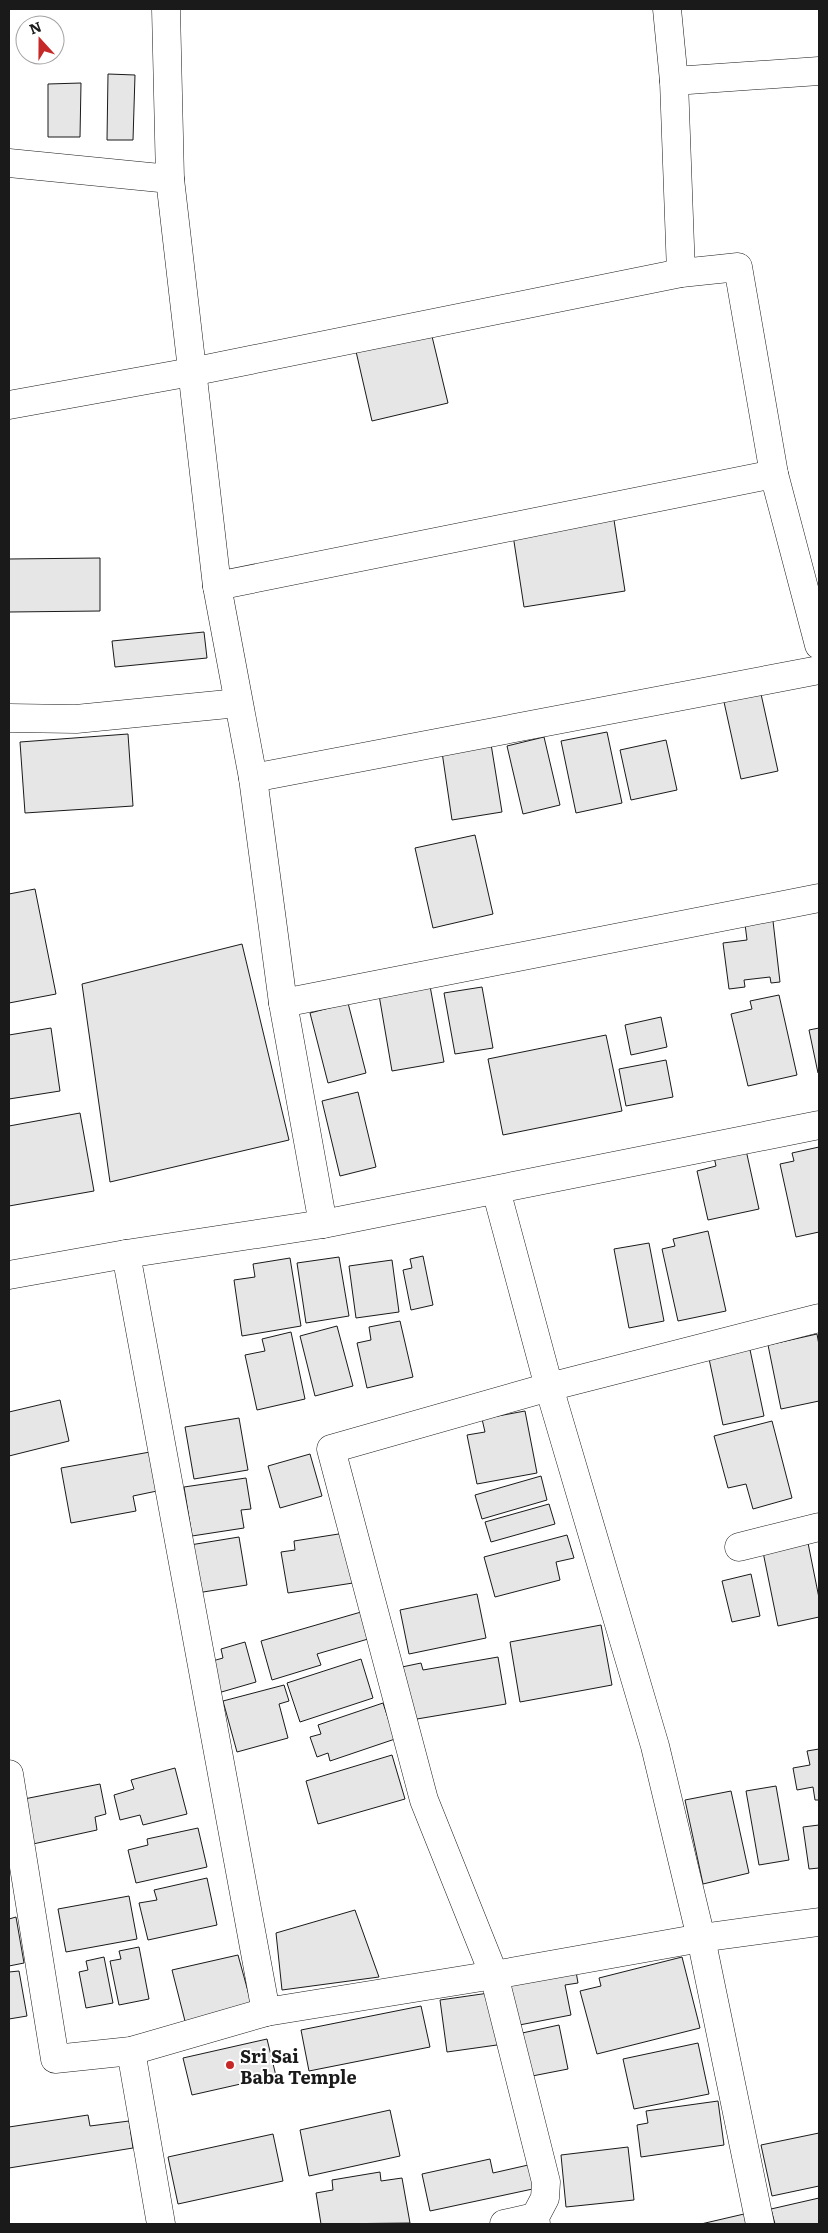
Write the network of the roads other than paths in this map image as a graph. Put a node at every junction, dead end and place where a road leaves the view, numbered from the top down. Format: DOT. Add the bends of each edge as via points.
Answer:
graph roads {
  1 [pos="166,9"];
  2 [pos="667,9"];
  3 [pos="819,71"];
  4 [pos="674,81"];
  5 [pos="9,163"];
  6 [pos="170,179"];
  7 [pos="681,273"];
  8 [pos="192,372"];
  9 [pos="9,405"];
  10 [pos="774,474"];
  11 [pos="217,586"];
  12 [pos="819,643"];
  13 [pos="819,670"];
  14 [pos="238,703"];
  15 [pos="9,718"];
  16 [pos="253,778"];
  17 [pos="819,898"];
  18 [pos="283,1003"];
  19 [pos="819,1125"];
  20 [pos="496,1190"];
  21 [pos="323,1224"];
  22 [pos="126,1254"];
  23 [pos="9,1275"];
  24 [pos="819,1318"];
  25 [pos="549,1387"];
  26 [pos="819,1527"];
  27 [pos="740,1547"];
  28 [pos="9,1774"];
  29 [pos="819,1922"];
  30 [pos="701,1938"];
  31 [pos="494,1975"];
  32 [pos="266,2012"];
  33 [pos="131,2051"];
  34 [pos="535,2221"];
  35 [pos="161,2224"];
  36 [pos="504,2224"];
  37 [pos="760,2224"];
  1 -- 6 [label="street"];
  2 -- 4 [label="street"];
  3 -- 4 [label="street"];
  4 -- 7 [label="street"];
  5 -- 6 [label="street"];
  6 -- 8 [label="street"];
  7 -- 8 [label="street"];
  7 -- 10 [label="street" via="738,267"];
  8 -- 9 [label="street"];
  8 -- 11 [label="street"];
  10 -- 11 [label="street"];
  10 -- 12 [label="street"];
  11 -- 14 [label="street"];
  13 -- 16 [label="street"];
  14 -- 15 [label="street" via="76,719"];
  14 -- 16 [label="street"];
  16 -- 18 [label="street"];
  17 -- 18 [label="street"];
  18 -- 21 [label="street"];
  19 -- 20 [label="street"];
  20 -- 21 [label="street"];
  20 -- 25 [label="street"];
  21 -- 22 [label="street"];
  22 -- 23 [label="street"];
  22 -- 32 [label="street"];
  24 -- 25 [label="street"];
  25 -- 30 [label="street" via="655,1746"];
  25 -- 31 [label="street" via="331,1449 424,1800"];
  26 -- 27 [label="street"];
  28 -- 33 [label="street" via="55,2059"];
  29 -- 30 [label="street"];
  30 -- 31 [label="street"];
  30 -- 37 [label="street"];
  31 -- 32 [label="street"];
  31 -- 34 [label="street" via="546,2182 545,2198"];
  32 -- 33 [label="street"];
  33 -- 35 [label="street"];
  34 -- 36 [label="street"];
}
